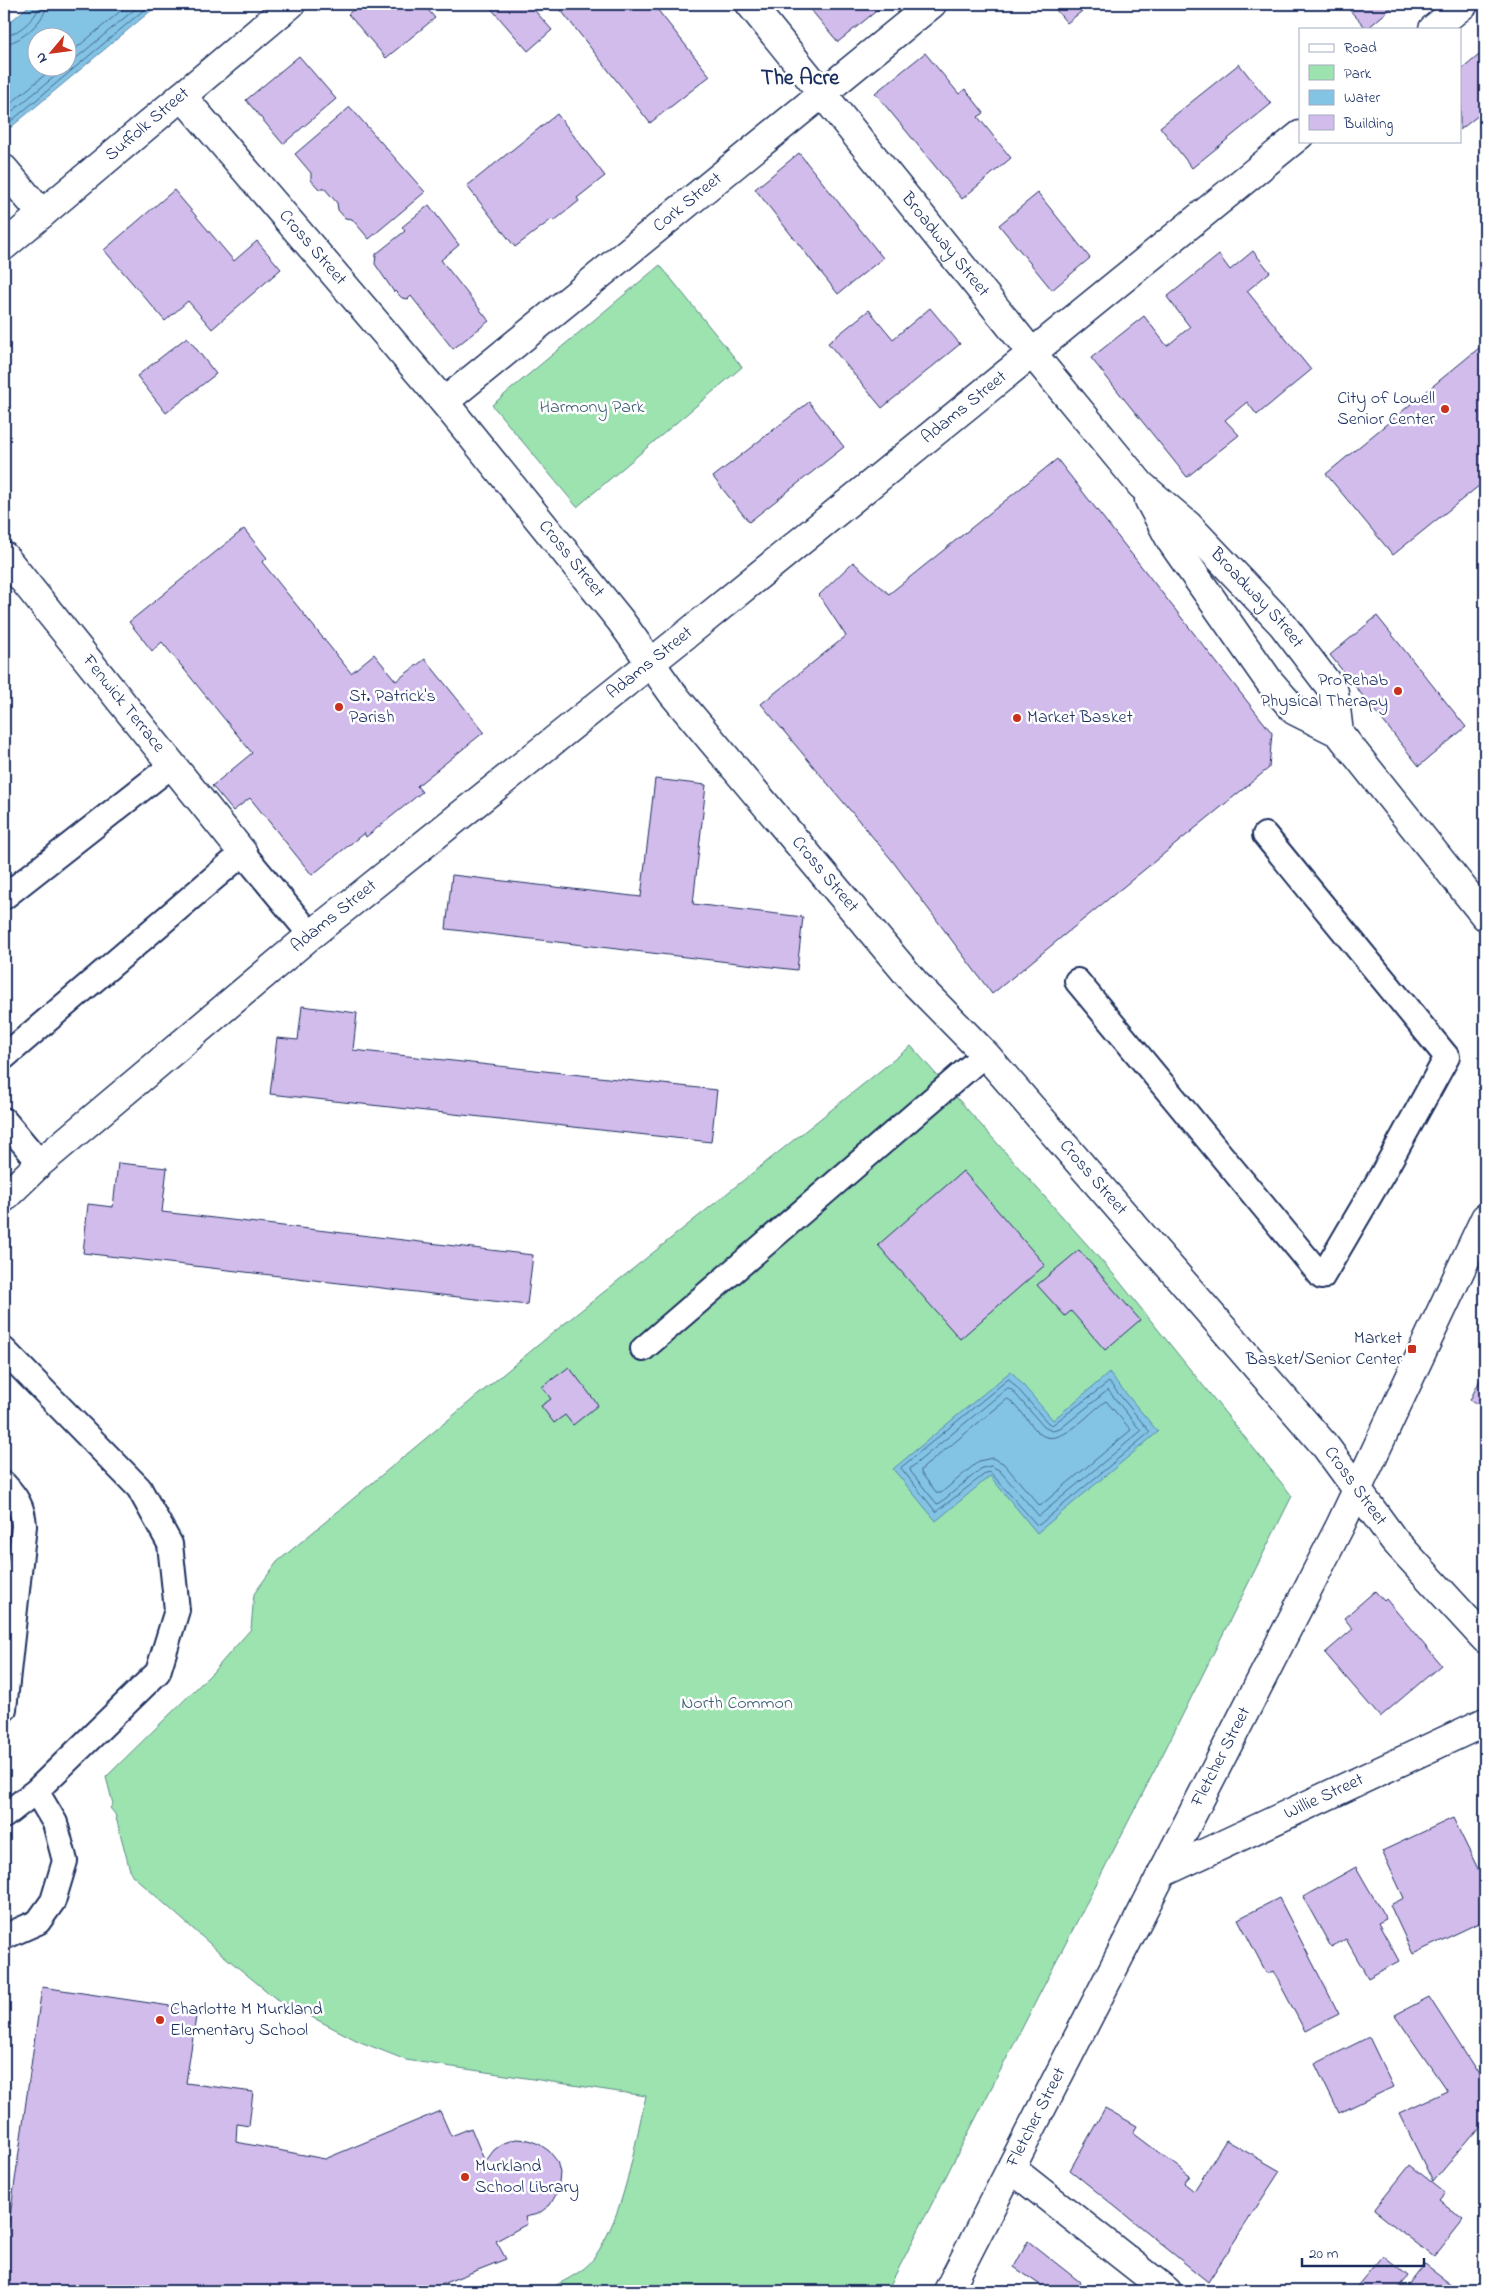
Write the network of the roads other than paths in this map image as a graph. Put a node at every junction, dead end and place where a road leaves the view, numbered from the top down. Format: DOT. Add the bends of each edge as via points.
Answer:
graph roads {
  1 [pos="291,4"];
  2 [pos="750,4"];
  3 [pos="932,4"];
  4 [pos="1464,4"];
  5 [pos="1433,28"];
  6 [pos="823,94"];
  7 [pos="182,96"];
  8 [pos="1299,136"];
  9 [pos="4,168"];
  10 [pos="42,214"];
  11 [pos="4,246"];
  12 [pos="1032,353"];
  13 [pos="444,402"];
  14 [pos="1141,485"];
  15 [pos="4,556"];
  16 [pos="651,662"];
  17 [pos="1340,733"];
  18 [pos="172,766"];
  19 [pos="1265,835"];
  20 [pos="243,854"];
  21 [pos="4,897"];
  22 [pos="1485,916"];
  23 [pos="311,936"];
  24 [pos="1077,981"];
  25 [pos="985,1054"];
  26 [pos="4,1057"];
  27 [pos="4,1120"];
  28 [pos="40,1163"];
  29 [pos="4,1198"];
  30 [pos="1485,1218"];
  31 [pos="643,1349"];
  32 [pos="4,1350"];
  33 [pos="4,1484"];
  34 [pos="1357,1490"];
  35 [pos="1485,1640"];
  36 [pos="4,1708"];
  37 [pos="1485,1722"];
  38 [pos="36,1791"];
  39 [pos="4,1816"];
  40 [pos="1162,1873"];
  41 [pos="4,1936"];
  42 [pos="1012,2169"];
  43 [pos="948,2291"];
  44 [pos="1167,2291"];
  1 -- 7 [label="street, Suffolk Street"];
  2 -- 6 [label="street, Broadway Street"];
  3 -- 6 [label="street, Cork Street"];
  4 -- 5 [label="street"];
  6 -- 12 [label="street, Broadway Street"];
  6 -- 13 [label="street, Cork Street"];
  7 -- 10 [label="street, Suffolk Street"];
  7 -- 13 [label="street, Cross Street"];
  8 -- 12 [label="street, Adams Street"];
  9 -- 10 [label="street"];
  10 -- 11 [label="street, Suffolk Street"];
  12 -- 14 [label="street, Broadway Street"];
  12 -- 16 [label="street, Adams Street"];
  13 -- 16 [label="street, Cross Street"];
  14 -- 17 [label="street, Broadway Street" via="1171,541 1269,681 1295,711"];
  14 -- 17 [label="street, Broadway Street" via="1188,525 1282,624 1334,692"];
  15 -- 18 [label="street, Fenwick Terrace"];
  16 -- 23 [label="street, Adams Street"];
  16 -- 25 [label="street, Cross Street" via="672,693 915,983"];
  17 -- 22 [label="street, Broadway Street"];
  18 -- 20 [label="street, Fenwick Terrace"];
  18 -- 21 [label="lane"];
  19 -- 24 [label="lane" via="1447,1057 1322,1277"];
  20 -- 23 [label="lane"];
  20 -- 26 [label="lane"];
  23 -- 28 [label="street, Adams Street"];
  25 -- 31 [label="lane"];
  25 -- 34 [label="street, Cross Street" via="1326,1447"];
  27 -- 28 [label="lane"];
  28 -- 29 [label="street, Adams Street"];
  30 -- 34 [label="street, Fletcher Street"];
  32 -- 38 [label="lane" via="139,1488 170,1544 176,1610 158,1672"];
  33 -- 36 [label="lane" via="17,1498 24,1526"];
  34 -- 35 [label="street, Cross Street" via="1394,1540"];
  34 -- 40 [label="street, Fletcher Street"];
  37 -- 40 [label="street, Willie Street"];
  38 -- 39 [label="lane"];
  38 -- 41 [label="lane" via="54,1824 65,1861 53,1901 38,1922"];
  40 -- 42 [label="street, Fletcher Street"];
  42 -- 43 [label="street, Fletcher Street"];
  42 -- 44 [label="street"];
}
